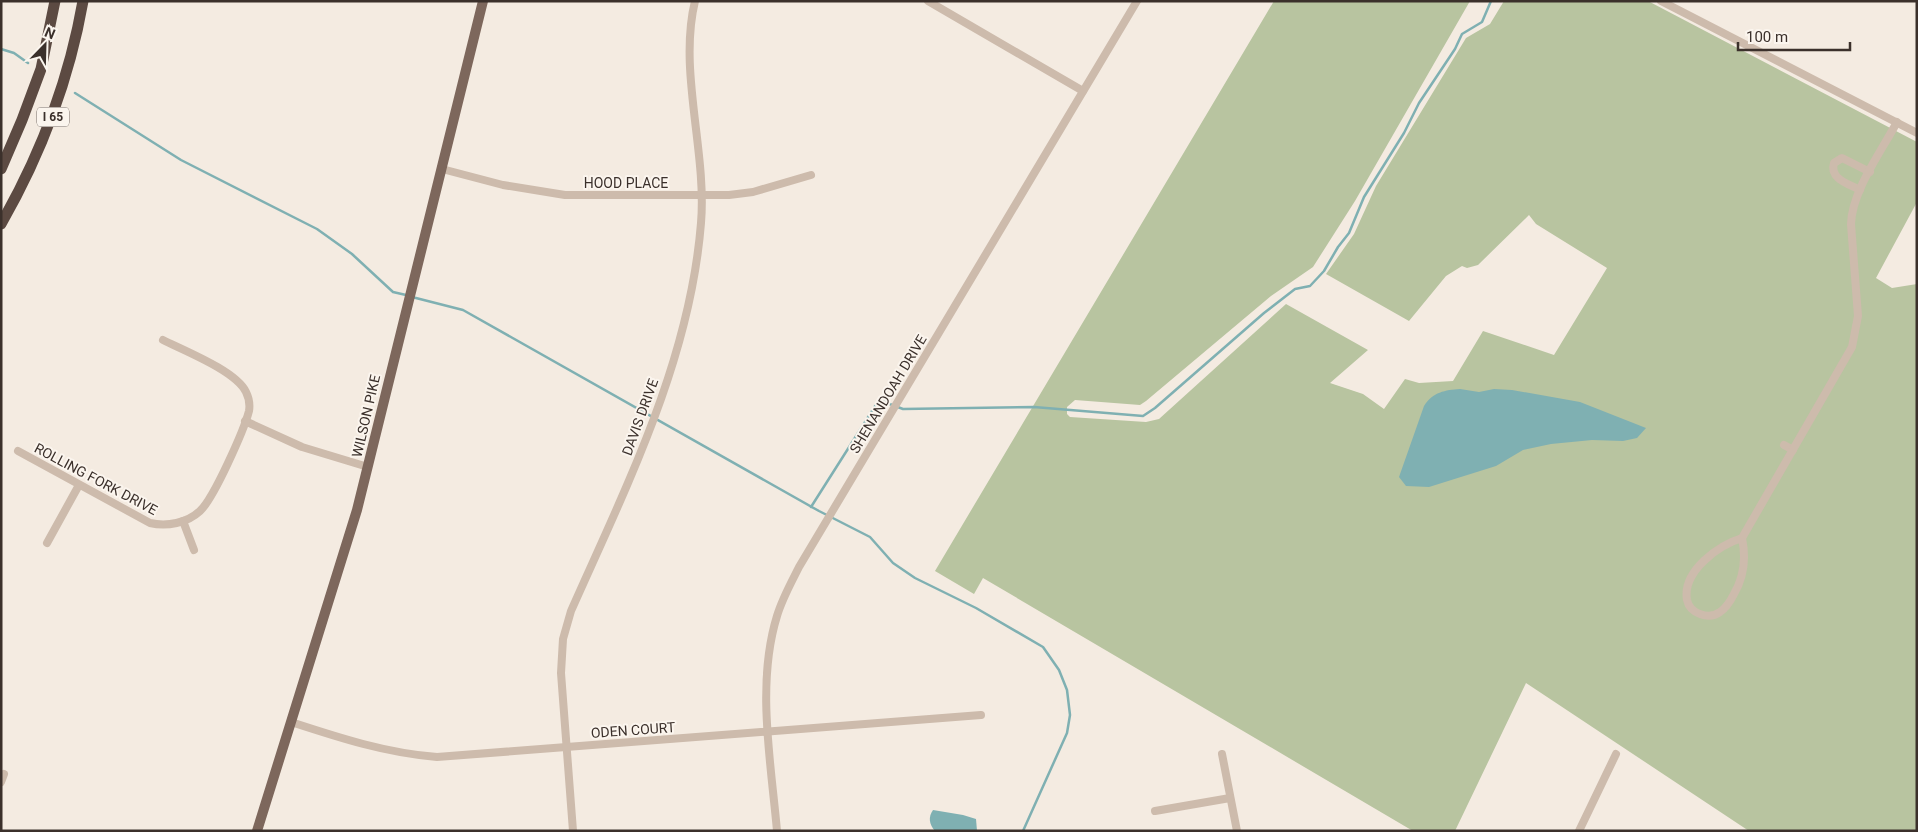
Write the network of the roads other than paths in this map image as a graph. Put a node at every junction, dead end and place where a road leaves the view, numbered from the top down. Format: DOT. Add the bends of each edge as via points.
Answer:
graph roads {
  1 [pos="55,1"];
  2 [pos="83,1"];
  3 [pos="483,1"];
  4 [pos="695,1"];
  5 [pos="928,1"];
  6 [pos="1137,1"];
  7 [pos="1660,1"];
  8 [pos="1083,91"];
  9 [pos="1897,122"];
  10 [pos="1917,133"];
  11 [pos="1,168"];
  12 [pos="442,169"];
  13 [pos="1870,172"];
  14 [pos="811,175"];
  15 [pos="1860,190"];
  16 [pos="702,196"];
  17 [pos="1,224"];
  18 [pos="163,340"];
  19 [pos="245,421"];
  20 [pos="1784,445"];
  21 [pos="1793,450"];
  22 [pos="18,451"];
  23 [pos="368,466"];
  24 [pos="79,486"];
  25 [pos="183,521"];
  26 [pos="1742,538"];
  27 [pos="47,543"];
  28 [pos="194,550"];
  29 [pos="981,715"];
  30 [pos="291,722"];
  31 [pos="769,733"];
  32 [pos="567,747"];
  33 [pos="1222,754"];
  34 [pos="1616,754"];
  35 [pos="1230,798"];
  36 [pos="1155,811"];
  37 [pos="256,831"];
  38 [pos="573,831"];
  39 [pos="777,831"];
  40 [pos="1237,831"];
  41 [pos="1579,831"];
  1 -- 11 [label="highway, I 65" via="40,69"];
  2 -- 17 [label="highway, I 65" via="66,78 48,131"];
  3 -- 12 [label="main road, WILSON PIKE"];
  4 -- 16 [label="street, DAVIS DRIVE" via="690,51"];
  5 -- 8 [label="street"];
  6 -- 8 [label="street, SHENANDOAH DRIVE"];
  7 -- 9 [label="street"];
  8 -- 31 [label="street, SHENANDOAH DRIVE" via="799,567 777,617 768,666"];
  9 -- 10 [label="street"];
  9 -- 13 [label="street"];
  12 -- 16 [label="street, HOOD PLACE" via="503,185 565,195"];
  12 -- 23 [label="main road, WILSON PIKE"];
  13 -- 15 [label="street"];
  13 -- 15 [label="street" via="1842,158 1834,163 1832,170 1835,176"];
  14 -- 16 [label="street, HOOD PLACE" via="753,192"];
  15 -- 21 [label="street" via="1851,224 1858,305 1856,332 1845,362"];
  16 -- 32 [label="street, DAVIS DRIVE" via="698,252 688,314 652,422 571,612 563,638 561,673"];
  18 -- 19 [label="street, ROLLING FORK DRIVE" via="238,381 246,391 249,403"];
  19 -- 23 [label="street" via="302,447"];
  19 -- 25 [label="street, ROLLING FORK DRIVE" via="209,500 197,514"];
  20 -- 21 [label="street"];
  21 -- 26 [label="street"];
  22 -- 24 [label="street, ROLLING FORK DRIVE"];
  23 -- 30 [label="main road, WILSON PIKE"];
  24 -- 25 [label="street, ROLLING FORK DRIVE" via="150,523 164,525"];
  24 -- 27 [label="street"];
  25 -- 28 [label="street"];
  26 -- 26 [label="street" via="1743,571 1733,597 1716,614 1698,614 1687,600 1693,576 1712,553"];
  29 -- 31 [label="street, ODEN COURT"];
  30 -- 32 [label="street, ODEN COURT" via="405,754 462,756"];
  30 -- 37 [label="main road, WILSON PIKE"];
  31 -- 32 [label="street, ODEN COURT"];
  31 -- 39 [label="street, SHENANDOAH DRIVE"];
  32 -- 38 [label="street, DAVIS DRIVE"];
  33 -- 35 [label="street"];
  34 -- 41 [label="street"];
  35 -- 36 [label="street"];
  35 -- 40 [label="street"];
}
